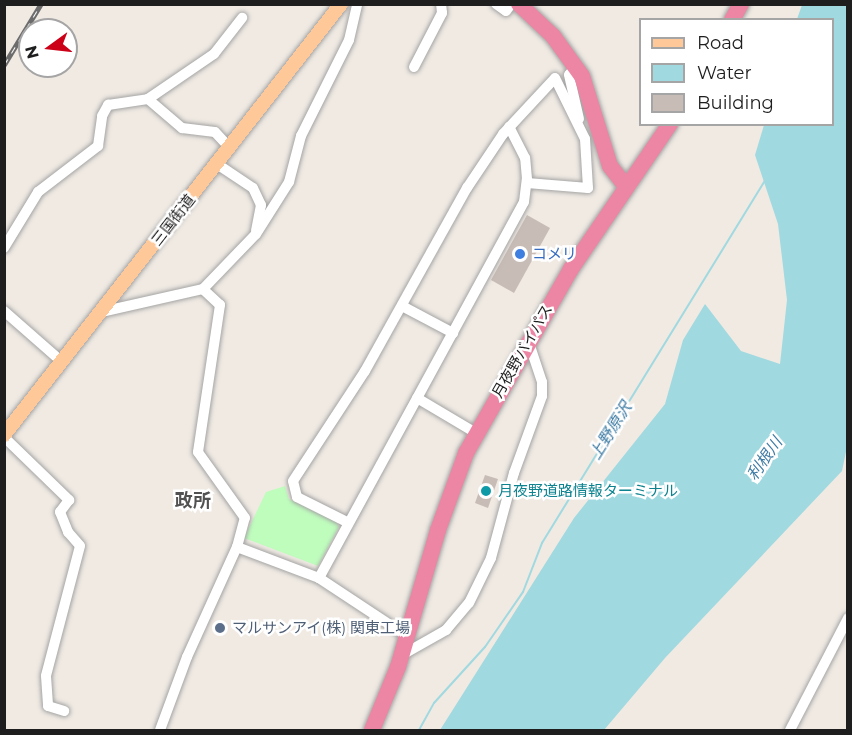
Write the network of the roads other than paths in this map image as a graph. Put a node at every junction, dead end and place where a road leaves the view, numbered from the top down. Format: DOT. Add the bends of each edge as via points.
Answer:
graph roads {
  1 [pos="357,4"];
  2 [pos="441,4"];
  3 [pos="496,4"];
  4 [pos="512,4"];
  5 [pos="519,4"];
  6 [pos="741,4"];
  7 [pos="336,8"];
  8 [pos="242,18"];
  9 [pos="733,18"];
  10 [pos="576,66"];
  11 [pos="414,67"];
  12 [pos="148,99"];
  13 [pos="669,126"];
  14 [pos="509,127"];
  15 [pos="581,130"];
  16 [pos="230,148"];
  17 [pos="217,164"];
  18 [pos="527,183"];
  19 [pos="625,185"];
  20 [pos="256,234"];
  21 [pos="4,248"];
  22 [pos="203,289"];
  23 [pos="402,306"];
  24 [pos="4,311"];
  25 [pos="101,312"];
  26 [pos="453,333"];
  27 [pos="528,340"];
  28 [pos="62,362"];
  29 [pos="417,398"];
  30 [pos="476,433"];
  31 [pos="4,436"];
  32 [pos="347,522"];
  33 [pos="237,547"];
  34 [pos="319,578"];
  35 [pos="848,618"];
  36 [pos="407,636"];
  37 [pos="402,655"];
  38 [pos="64,711"];
  39 [pos="160,730"];
  40 [pos="372,730"];
  41 [pos="790,730"];
  1 -- 20 [label="street" via="349,40 301,136 290,182"];
  2 -- 11 [label="street" via="442,13"];
  3 -- 4 [label="street" via="506,11"];
  5 -- 10 [label="highway" via="544,26"];
  6 -- 9 [label="highway"];
  7 -- 16 [label="main road, 三国街道"];
  8 -- 12 [label="street" via="214,54"];
  10 -- 15 [label="street" via="569,75"];
  10 -- 19 [label="highway" via="592,99 610,166"];
  12 -- 16 [label="street" via="182,128 214,132"];
  12 -- 21 [label="street" via="108,105 102,116 98,146 38,192"];
  13 -- 19 [label="highway, 月夜野バイパス"];
  14 -- 15 [label="street" via="555,78"];
  14 -- 18 [label="street" via="521,147"];
  14 -- 23 [label="street" via="467,188"];
  15 -- 18 [label="street" via="587,149 588,188"];
  16 -- 17 [label="main road, 三国街道"];
  17 -- 20 [label="street" via="253,188 261,205"];
  17 -- 25 [label="main road, 三国街道"];
  18 -- 26 [label="street" via="517,215"];
  19 -- 27 [label="highway, 月夜野バイパス"];
  20 -- 22 [label="street"];
  22 -- 25 [label="street"];
  22 -- 33 [label="street" via="220,305 198,452 225,495 243,512"];
  23 -- 26 [label="street"];
  23 -- 32 [label="street" via="292,484 297,497"];
  24 -- 28 [label="street"];
  25 -- 28 [label="main road, 三国街道"];
  26 -- 29 [label="street"];
  27 -- 30 [label="highway, 月夜野バイパス"];
  27 -- 37 [label="street" via="542,382 542,396 514,473 491,558 469,603 446,630"];
  28 -- 31 [label="main road, 三国街道"];
  29 -- 30 [label="street"];
  29 -- 32 [label="street"];
  30 -- 36 [label="highway, 月夜野バイパス" via="447,501"];
  31 -- 38 [label="street" via="69,500 60,512 68,532 80,546 46,676 48,706"];
  32 -- 34 [label="street"];
  33 -- 34 [label="street"];
  33 -- 39 [label="street" via="179,676"];
  34 -- 36 [label="street"];
  35 -- 41 [label="street"];
  36 -- 37 [label="highway, 月夜野バイパス"];
  37 -- 40 [label="highway, 月夜野バイパス"];
}
